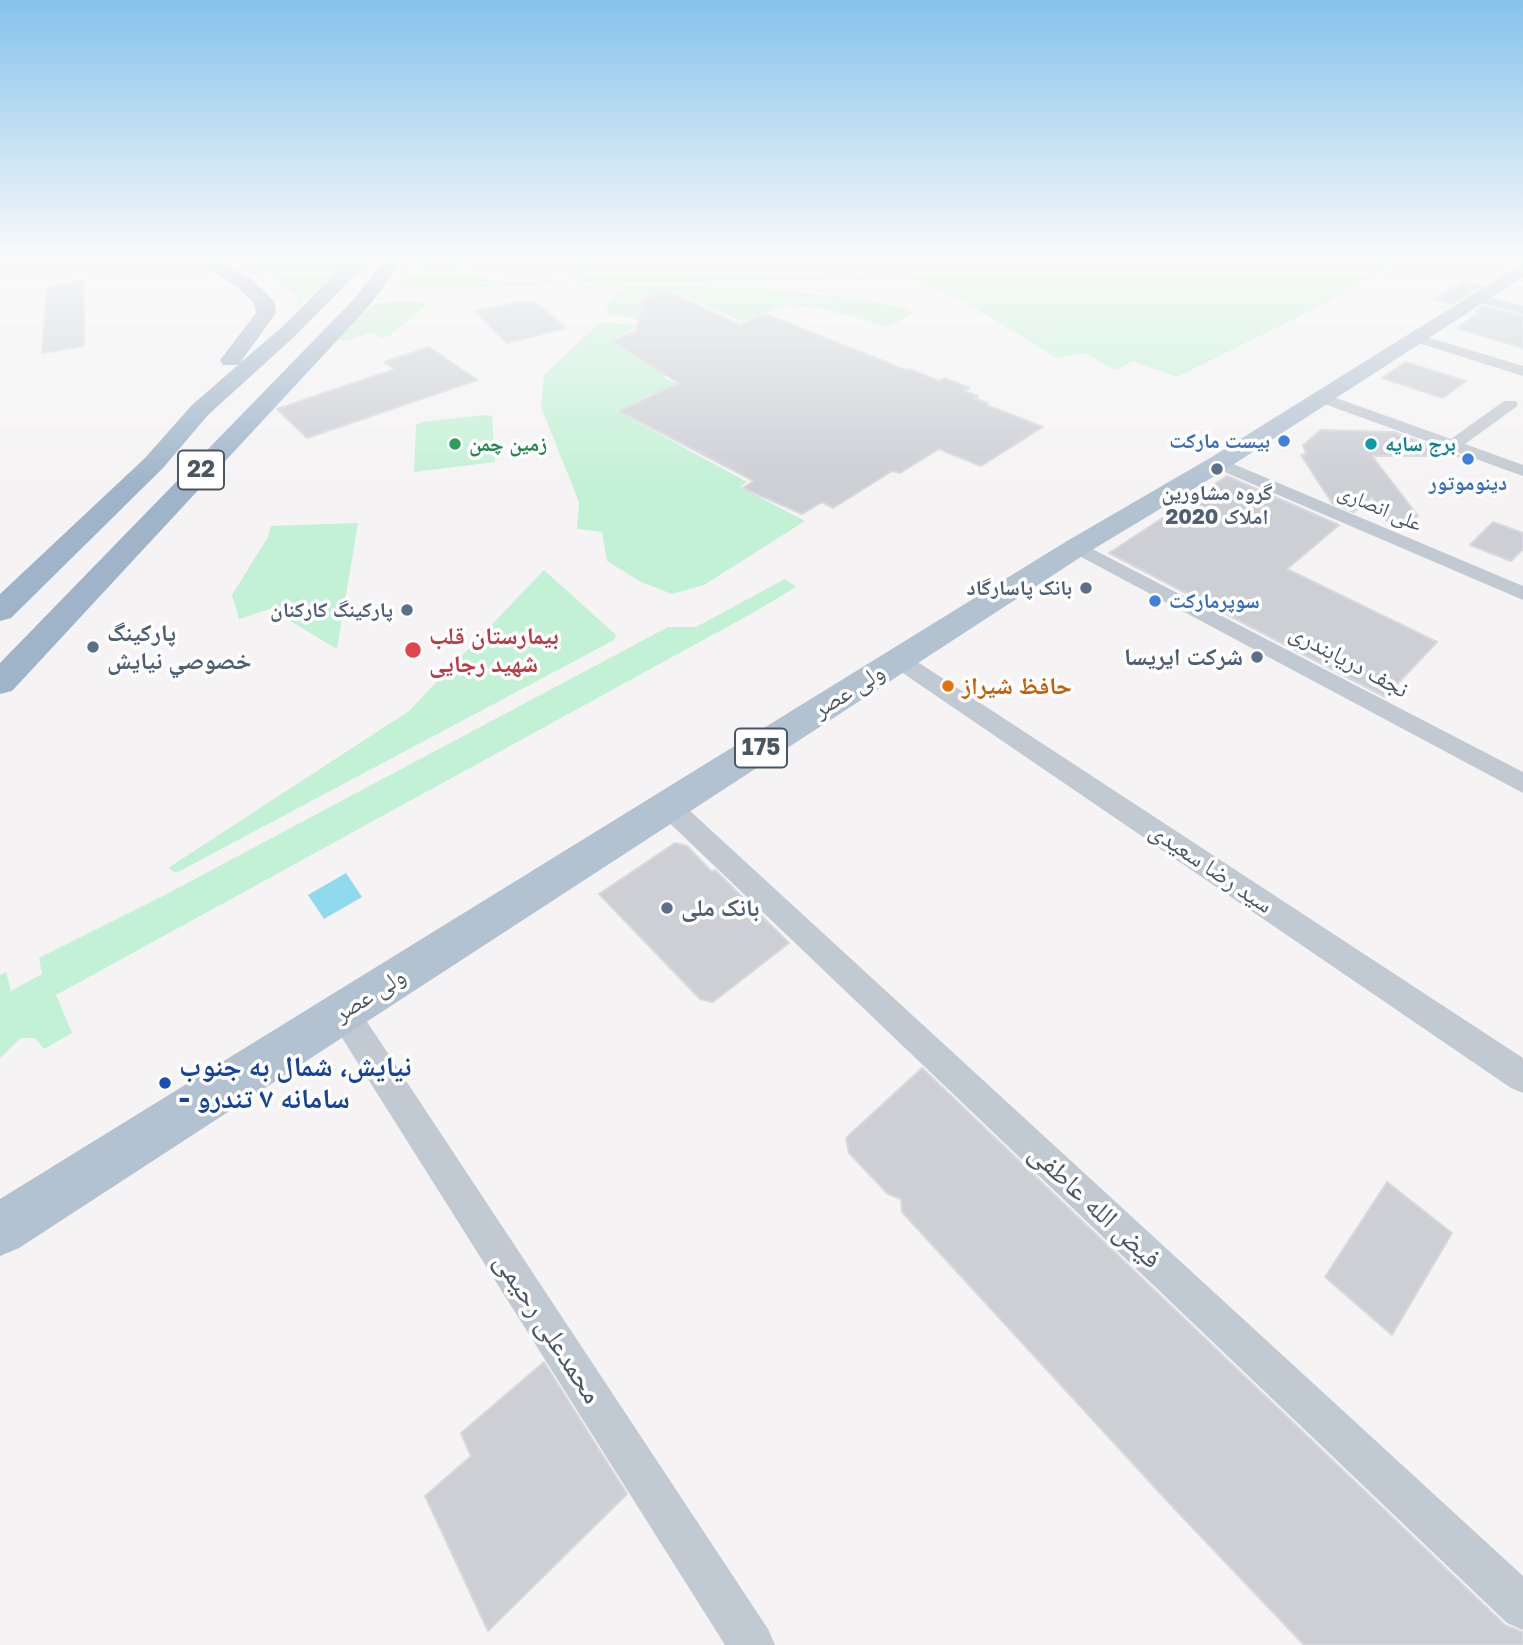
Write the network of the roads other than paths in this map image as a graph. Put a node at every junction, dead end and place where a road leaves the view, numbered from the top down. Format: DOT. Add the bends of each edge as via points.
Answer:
graph roads {
  1 [pos="252,332"];
  2 [pos="273,332"];
  3 [pos="288,332"];
  4 [pos="314,332"];
  5 [pos="334,332"];
  6 [pos="1427,332"];
  7 [pos="1417,338"];
  8 [pos="259,355"];
  9 [pos="1523,371"];
  10 [pos="1322,398"];
  11 [pos="1510,404"];
  12 [pos="200,410"];
  13 [pos="1452,445"];
  14 [pos="1219,463"];
  15 [pos="1523,471"];
  16 [pos="1077,547"];
  17 [pos="54,557"];
  18 [pos="114,562"];
  19 [pos="1523,594"];
  20 [pos="0,611"];
  21 [pos="0,651"];
  22 [pos="899,660"];
  23 [pos="0,683"];
  24 [pos="1523,783"];
  25 [pos="668,806"];
  26 [pos="343,1012"];
  27 [pos="1523,1077"];
  28 [pos="0,1229"];
  29 [pos="1523,1607"];
  30 [pos="752,1645"];
  1 -- 12 [label="highway"];
  2 -- 8 [label="highway"];
  3 -- 8 [label="highway, 22"];
  4 -- 21 [label="highway"];
  5 -- 18 [label="highway, 22"];
  6 -- 7 [label="main road, ولی عصر / 175"];
  7 -- 9 [label="street"];
  7 -- 10 [label="main road, ولی عصر / 175"];
  8 -- 12 [label="highway, 22"];
  10 -- 13 [label="street"];
  10 -- 14 [label="main road, ولی عصر / 175"];
  11 -- 13 [label="street"];
  12 -- 17 [label="highway, 22" via="153,463"];
  13 -- 15 [label="street"];
  14 -- 16 [label="main road, ولی عصر / 175"];
  14 -- 19 [label="street, علی انصاری"];
  16 -- 22 [label="main road, ولی عصر / 175"];
  16 -- 24 [label="street, نجف دریابندری"];
  17 -- 18 [label="highway" via="48,579 63,586 84,581"];
  17 -- 20 [label="highway, 22"];
  18 -- 23 [label="highway, 22"];
  22 -- 25 [label="main road, ولی عصر / 175"];
  22 -- 27 [label="street, سید رضا سعیدی"];
  25 -- 26 [label="main road, ولی عصر / 175"];
  25 -- 29 [label="street, فیض الله عاطفی"];
  26 -- 28 [label="main road, ولی عصر / 175"];
  26 -- 30 [label="street, محمدعلی رحیمی"];
}
